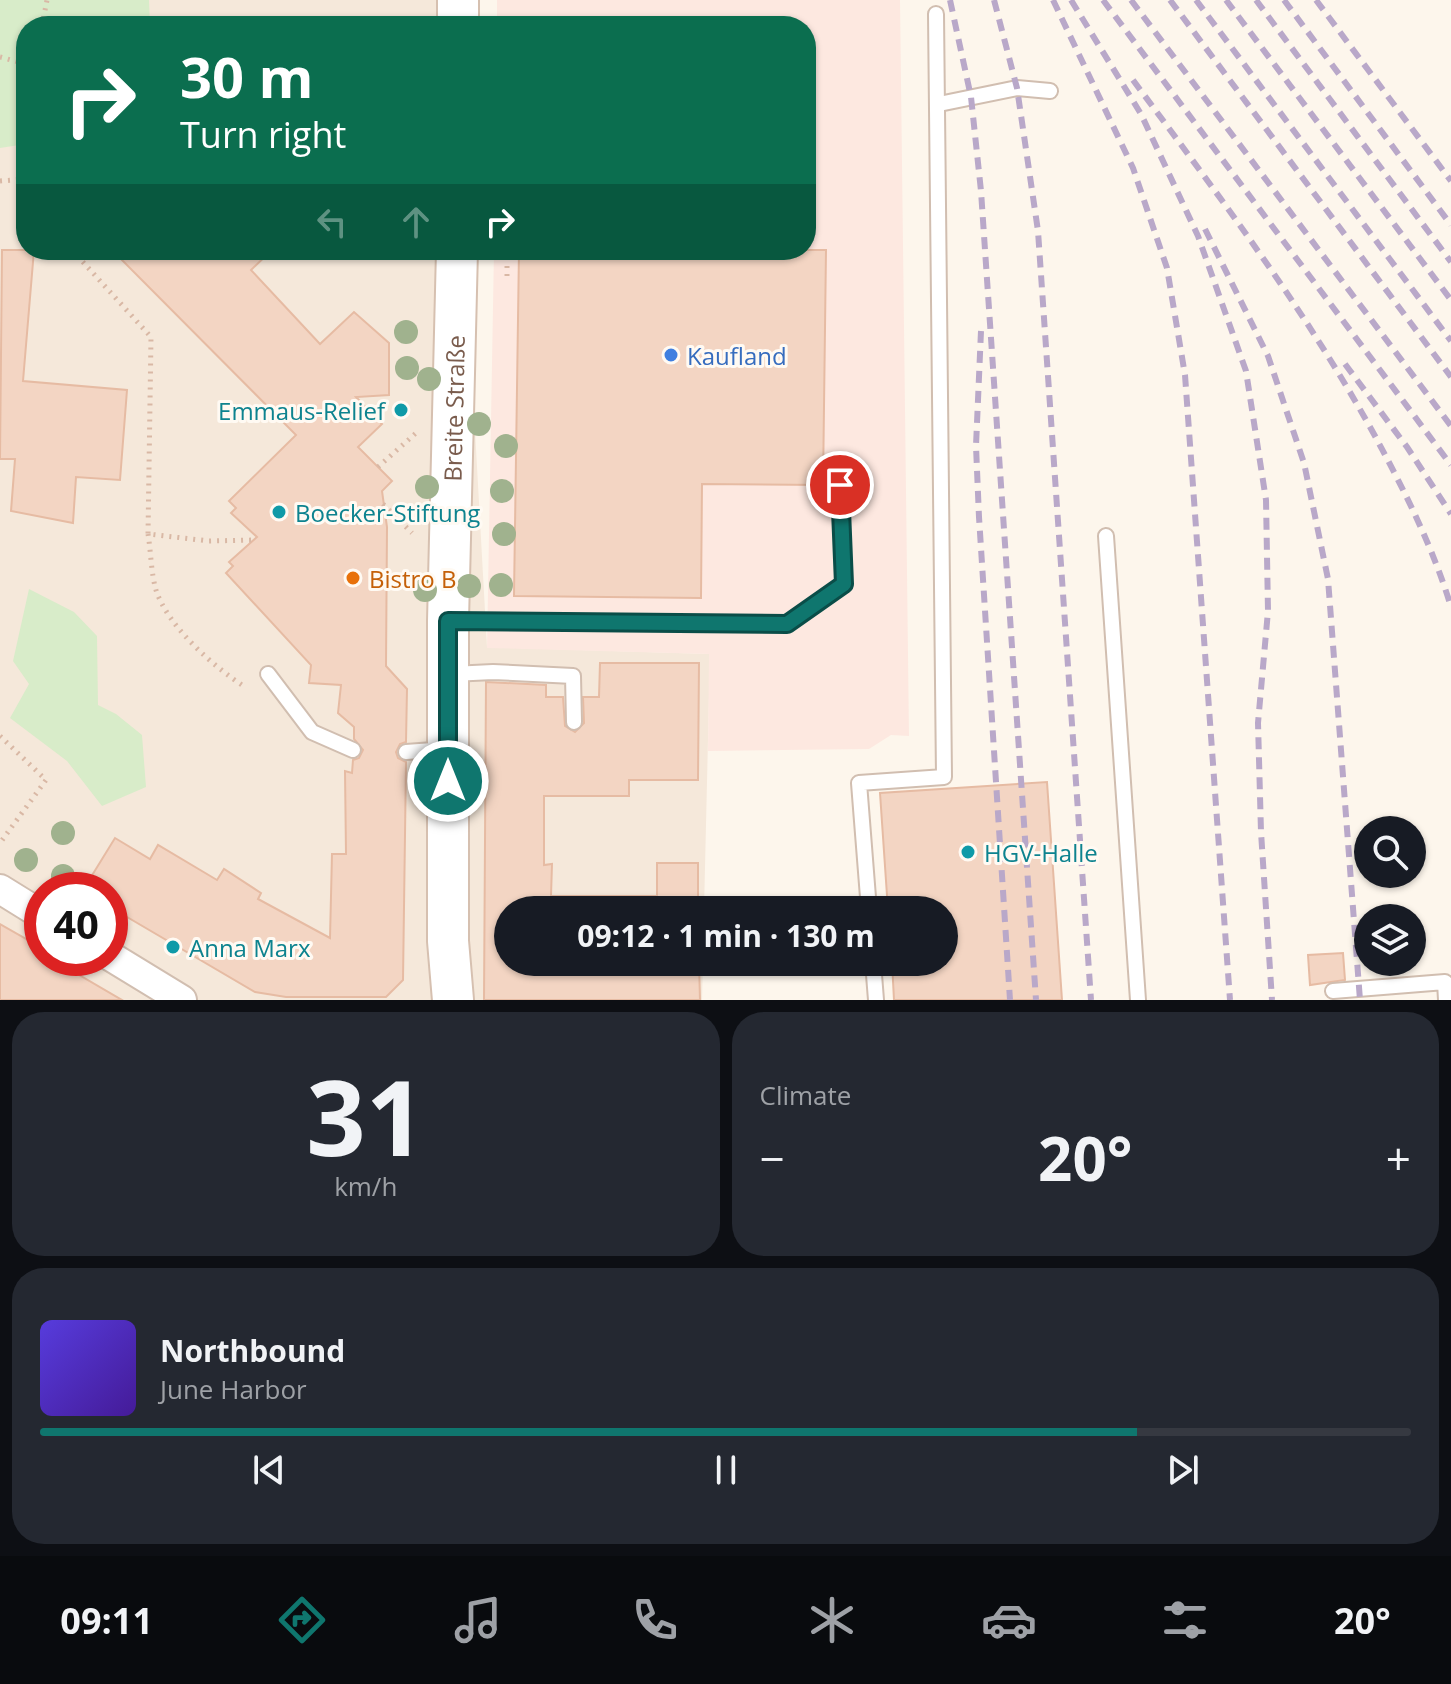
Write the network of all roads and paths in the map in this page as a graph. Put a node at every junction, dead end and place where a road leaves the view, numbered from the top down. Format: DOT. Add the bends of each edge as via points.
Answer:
graph roads {
  1 [pos="936,14"];
  2 [pos="1050,91"];
  3 [pos="939,104"];
  4 [pos="81,260"];
  5 [pos="457,260"];
  6 [pos="507,260"];
  7 [pos="507,277"];
  8 [pos="840,485"];
  9 [pos="148,534"];
  10 [pos="1106,536"];
  11 [pos="255,540"];
  12 [pos="448,621"];
  13 [pos="268,674"];
  14 [pos="448,675"];
  15 [pos="574,722"];
  16 [pos="0,736"];
  17 [pos="448,749"];
  18 [pos="353,750"];
  19 [pos="406,752"];
  20 [pos="0,843"];
  21 [pos="0,889"];
  22 [pos="868,896"];
  23 [pos="24,904"];
  24 [pos="128,967"];
  25 [pos="874,976"];
  26 [pos="1333,991"];
  27 [pos="182,1000"];
  28 [pos="453,1000"];
  29 [pos="876,1000"];
  30 [pos="1138,1000"];
  31 [pos="1446,1000"];
  1 -- 3 [label="lane"];
  2 -- 3 [label="lane" via="1017,88"];
  3 -- 22 [label="lane" via="944,777 859,783"];
  4 -- 9 [label="path" via="151,337"];
  5 -- 12 [label="street, Breite Straße"];
  6 -- 7 [label="path"];
  8 -- 12 [label="lane" via="844,584 787,624"];
  9 -- 11 [label="path"];
  9 -- 13 [label="path" via="156,592 183,632 218,670 253,692"];
  10 -- 30 [label="lane"];
  12 -- 14 [label="street, Breite Straße"];
  13 -- 18 [label="lane" via="312,732"];
  14 -- 15 [label="lane" via="573,676"];
  14 -- 17 [label="street, Breite Straße"];
  16 -- 20 [label="path" via="46,780"];
  17 -- 19 [label="lane"];
  17 -- 28 [label="street, Breite Straße"];
  21 -- 23 [label="street"];
  24 -- 27 [label="street"];
  25 -- 29 [label="lane"];
  26 -- 31 [label="lane" via="1445,982"];
}
